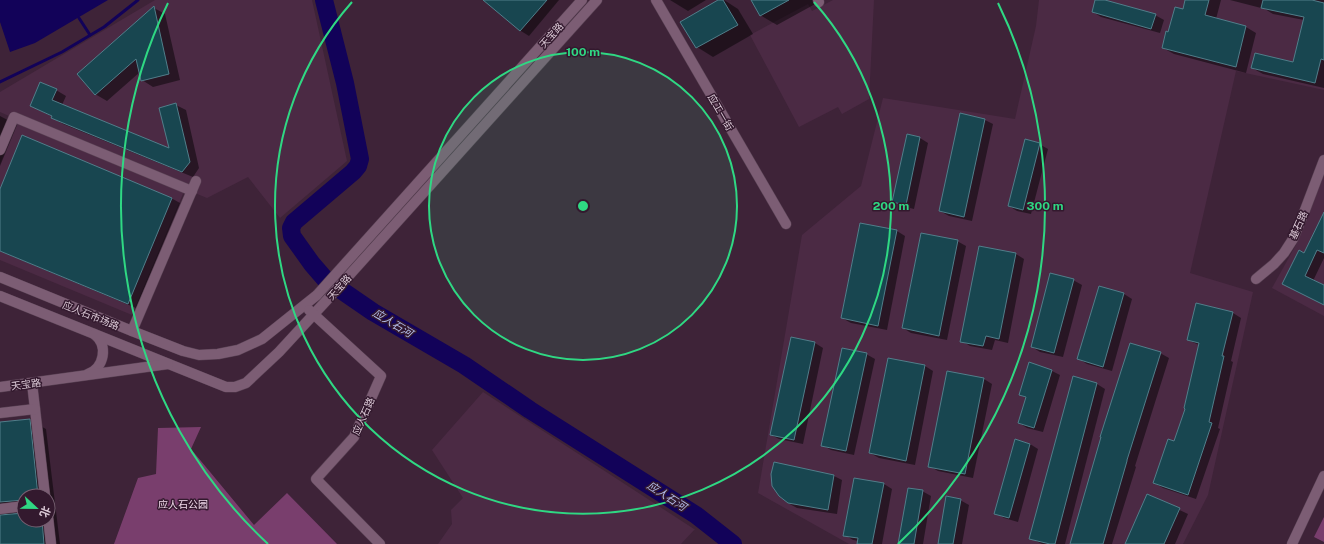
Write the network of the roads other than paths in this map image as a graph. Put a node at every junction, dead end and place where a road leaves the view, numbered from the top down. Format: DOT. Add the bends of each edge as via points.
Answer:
graph roads {
  1 [pos="582,0"];
  2 [pos="598,0"];
  3 [pos="656,0"];
  4 [pos="0,150"];
  5 [pos="1324,160"];
  6 [pos="196,181"];
  7 [pos="192,191"];
  8 [pos="786,224"];
  9 [pos="0,277"];
  10 [pos="1256,279"];
  11 [pos="0,296"];
  12 [pos="304,306"];
  13 [pos="314,315"];
  14 [pos="132,331"];
  15 [pos="90,332"];
  16 [pos="183,351"];
  17 [pos="170,364"];
  18 [pos="84,376"];
  19 [pos="32,383"];
  20 [pos="0,387"];
  21 [pos="35,409"];
  22 [pos="0,413"];
  23 [pos="1324,476"];
  24 [pos="44,488"];
  25 [pos="16,507"];
  26 [pos="0,509"];
  27 [pos="49,528"];
  28 [pos="51,544"];
  29 [pos="380,544"];
  30 [pos="1292,544"];
  1 -- 12 [label="street, 天宝路" via="317,295"];
  2 -- 13 [label="street, 天宝路"];
  3 -- 8 [label="street, 应工一街"];
  4 -- 7 [label="street" via="14,118"];
  5 -- 10 [label="street, 基石路" via="1293,239 1274,264"];
  6 -- 7 [label="street"];
  7 -- 14 [label="street"];
  9 -- 14 [label="street, 应人石市场路"];
  11 -- 15 [label="street, 应人石市场路"];
  12 -- 13 [label="street, 应人石路"];
  12 -- 16 [label="street, 天宝路" via="262,339 238,350 199,355"];
  13 -- 17 [label="street, 天宝路" via="258,373 246,383 235,387 226,387"];
  13 -- 29 [label="street, 应人石路" via="381,376 354,437 316,480"];
  14 -- 16 [label="street, 应人石市场路"];
  15 -- 17 [label="street, 应人石市场路"];
  15 -- 18 [label="street" via="101,342 103,356 97,369"];
  17 -- 18 [label="street, 天宝路"];
  18 -- 19 [label="street, 天宝路"];
  19 -- 20 [label="street, 天宝路"];
  19 -- 21 [label="street"];
  21 -- 22 [label="street"];
  21 -- 24 [label="street"];
  23 -- 30 [label="street"];
  25 -- 26 [label="street"];
  27 -- 28 [label="street"];
}
